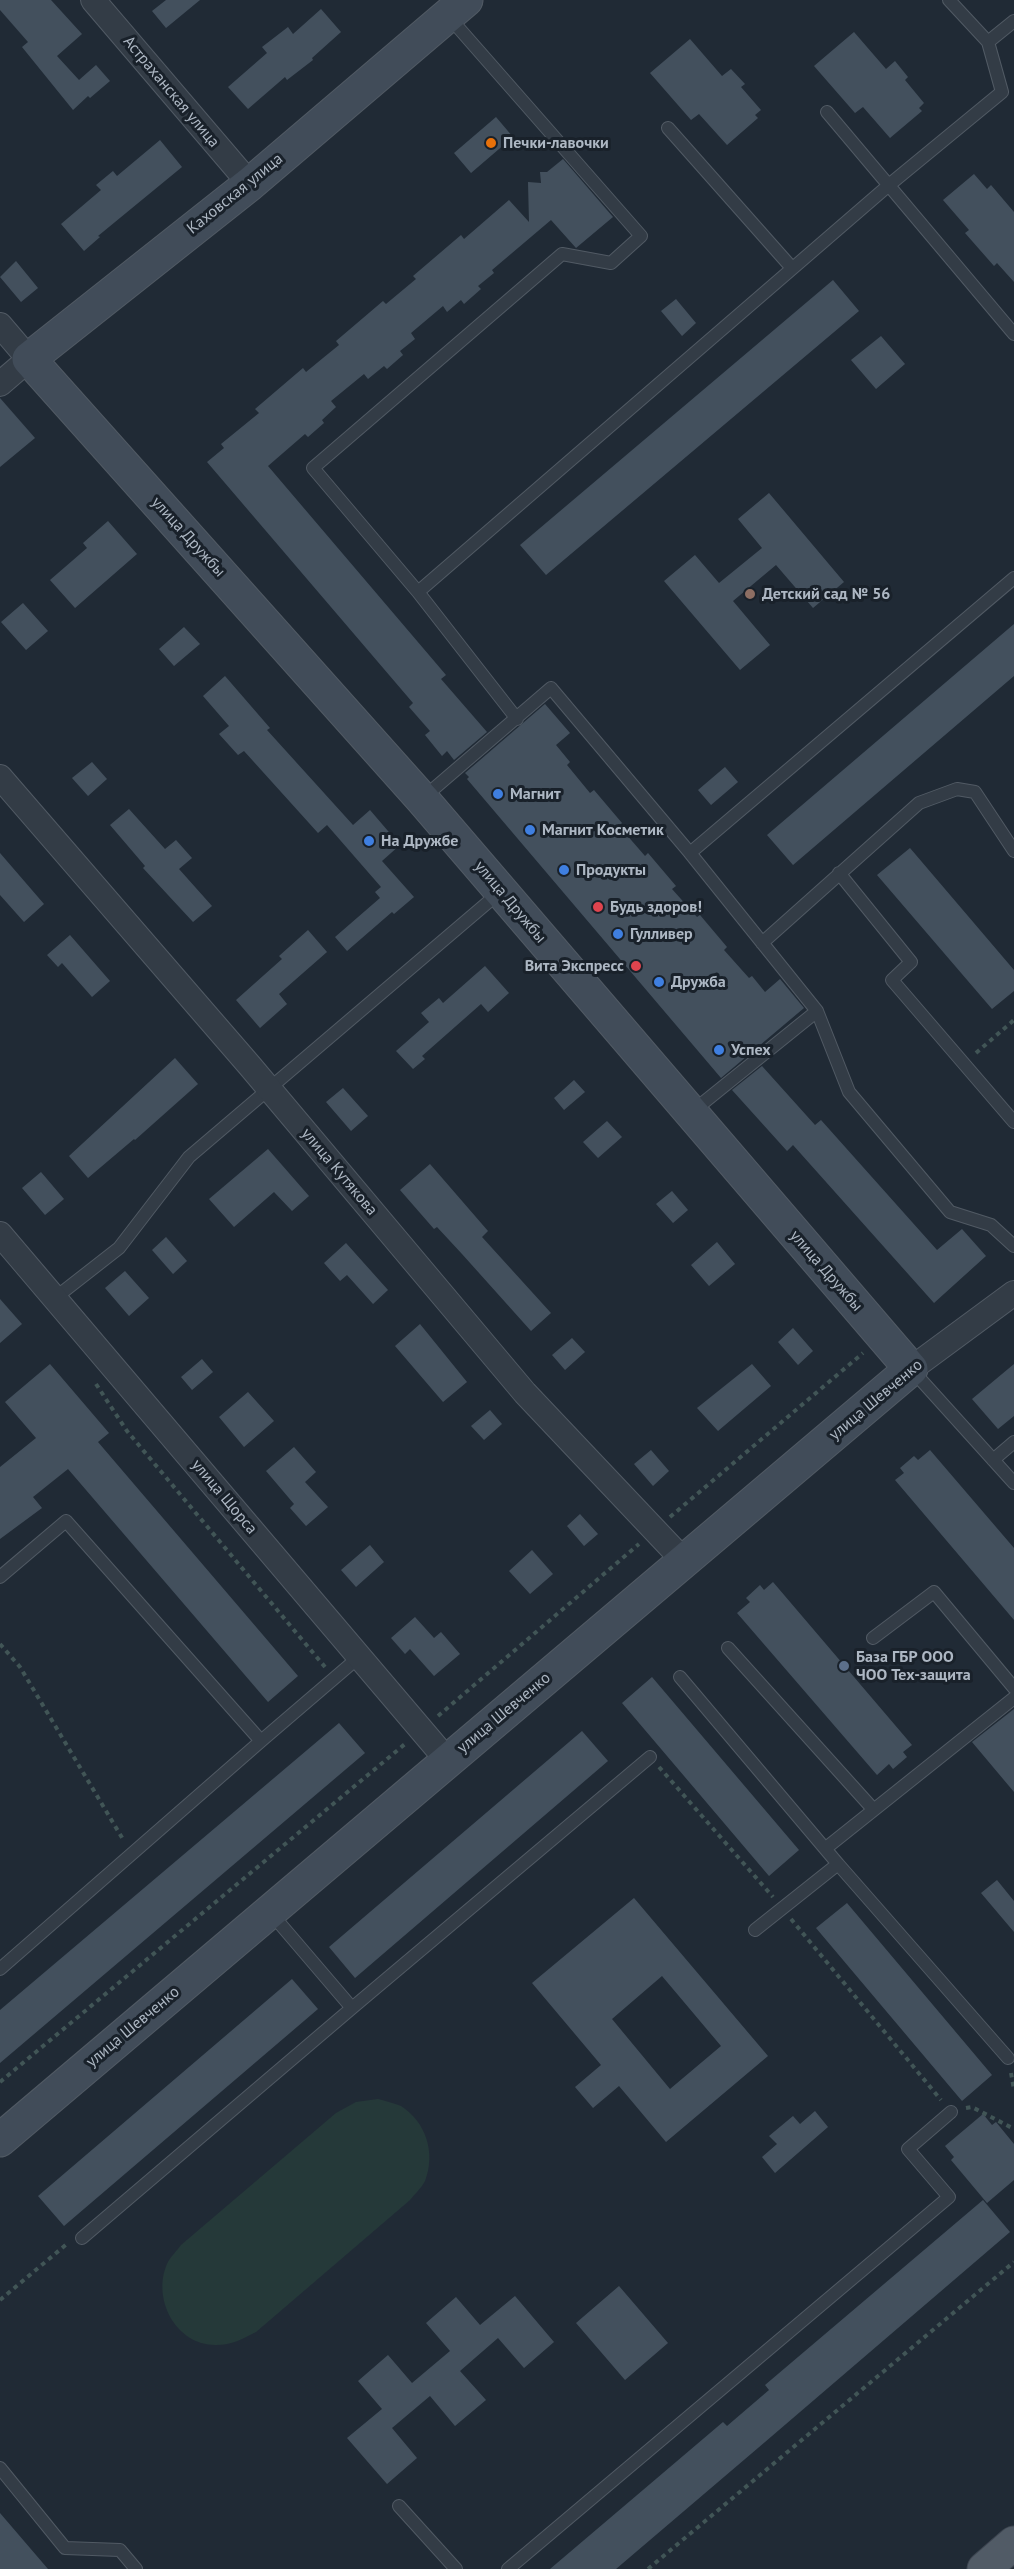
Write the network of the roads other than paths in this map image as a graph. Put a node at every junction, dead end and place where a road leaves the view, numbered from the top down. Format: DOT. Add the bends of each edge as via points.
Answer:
graph roads {
  1 [pos="93,0"];
  2 [pos="950,0"];
  3 [pos="457,8"];
  4 [pos="1014,21"];
  5 [pos="988,42"];
  6 [pos="827,112"];
  7 [pos="668,128"];
  8 [pos="250,184"];
  9 [pos="889,185"];
  10 [pos="792,268"];
  11 [pos="0,325"];
  12 [pos="1014,334"];
  13 [pos="29,359"];
  14 [pos="0,384"];
  15 [pos="1014,578"];
  16 [pos="418,592"];
  17 [pos="517,718"];
  18 [pos="0,777"];
  19 [pos="422,799"];
  20 [pos="1014,851"];
  21 [pos="690,853"];
  22 [pos="839,873"];
  23 [pos="501,891"];
  24 [pos="762,943"];
  25 [pos="817,1011"];
  26 [pos="269,1088"];
  27 [pos="690,1113"];
  28 [pos="1014,1122"];
  29 [pos="0,1234"];
  30 [pos="1014,1246"];
  31 [pos="1014,1293"];
  32 [pos="55,1298"];
  33 [pos="911,1369"];
  34 [pos="1014,1442"];
  35 [pos="993,1460"];
  36 [pos="1014,1483"];
  37 [pos="684,1561"];
  38 [pos="0,1577"];
  39 [pos="873,1638"];
  40 [pos="728,1648"];
  41 [pos="359,1657"];
  42 [pos="680,1677"];
  43 [pos="1014,1688"];
  44 [pos="1014,1698"];
  45 [pos="261,1740"];
  46 [pos="650,1757"];
  47 [pos="447,1760"];
  48 [pos="873,1809"];
  49 [pos="826,1848"];
  50 [pos="838,1864"];
  51 [pos="270,1911"];
  52 [pos="755,1930"];
  53 [pos="0,1969"];
  54 [pos="352,2008"];
  55 [pos="1008,2058"];
  56 [pos="951,2112"];
  57 [pos="0,2140"];
  58 [pos="82,2238"];
  59 [pos="0,2468"];
  60 [pos="399,2506"];
  61 [pos="1014,2543"];
  62 [pos="136,2569"];
  63 [pos="456,2569"];
  64 [pos="508,2569"];
  65 [pos="984,2569"];
  1 -- 8 [label="street, Астраханская улица"];
  2 -- 5 [label="lane"];
  3 -- 8 [label="street, Каховская улица"];
  3 -- 16 [label="lane" via="641,236 611,263 562,254 313,468"];
  4 -- 5 [label="lane"];
  5 -- 9 [label="lane" via="1002,92"];
  6 -- 9 [label="lane"];
  7 -- 10 [label="lane"];
  8 -- 13 [label="street, Каховская улица"];
  9 -- 10 [label="lane"];
  9 -- 12 [label="lane"];
  10 -- 16 [label="lane"];
  11 -- 13 [label="street, улица Дружбы"];
  13 -- 14 [label="street, Каховская улица"];
  13 -- 19 [label="street, улица Дружбы"];
  15 -- 21 [label="lane"];
  16 -- 17 [label="lane"];
  17 -- 19 [label="lane"];
  17 -- 21 [label="lane" via="551,688"];
  18 -- 26 [label="street, улица Кутякова"];
  19 -- 23 [label="street, улица Дружбы"];
  20 -- 22 [label="lane" via="975,792 957,789 919,803"];
  21 -- 24 [label="lane"];
  22 -- 24 [label="lane"];
  22 -- 28 [label="lane" via="911,962 892,980"];
  23 -- 26 [label="lane"];
  23 -- 27 [label="street, улица Дружбы"];
  24 -- 25 [label="lane"];
  25 -- 27 [label="lane"];
  25 -- 30 [label="lane" via="849,1092 950,1212 991,1225"];
  26 -- 32 [label="lane" via="189,1156 119,1248"];
  26 -- 37 [label="street, улица Кутякова" via="525,1392"];
  27 -- 33 [label="street, улица Дружбы"];
  29 -- 32 [label="street, улица Щорса"];
  31 -- 33 [label="street, улица Шевченко"];
  32 -- 41 [label="street, улица Щорса"];
  33 -- 35 [label="lane, улица Дружбы"];
  33 -- 37 [label="street, улица Шевченко"];
  34 -- 35 [label="lane"];
  35 -- 36 [label="lane, улица Дружбы"];
  37 -- 47 [label="street, улица Шевченко"];
  38 -- 45 [label="lane" via="66,1521"];
  39 -- 43 [label="lane" via="934,1592"];
  40 -- 48 [label="lane"];
  41 -- 45 [label="lane"];
  41 -- 47 [label="street, улица Щорса"];
  42 -- 49 [label="lane"];
  44 -- 48 [label="lane"];
  45 -- 53 [label="lane"];
  46 -- 54 [label="lane"];
  47 -- 51 [label="street, улица Шевченко"];
  48 -- 49 [label="lane"];
  49 -- 50 [label="lane"];
  50 -- 52 [label="lane"];
  50 -- 55 [label="lane"];
  51 -- 54 [label="lane"];
  51 -- 57 [label="street, улица Шевченко"];
  54 -- 58 [label="lane"];
  56 -- 64 [label="lane" via="908,2149 950,2197"];
  59 -- 62 [label="lane" via="65,2547 120,2550"];
  60 -- 63 [label="lane"];
  61 -- 65 [label="main road"];
}
